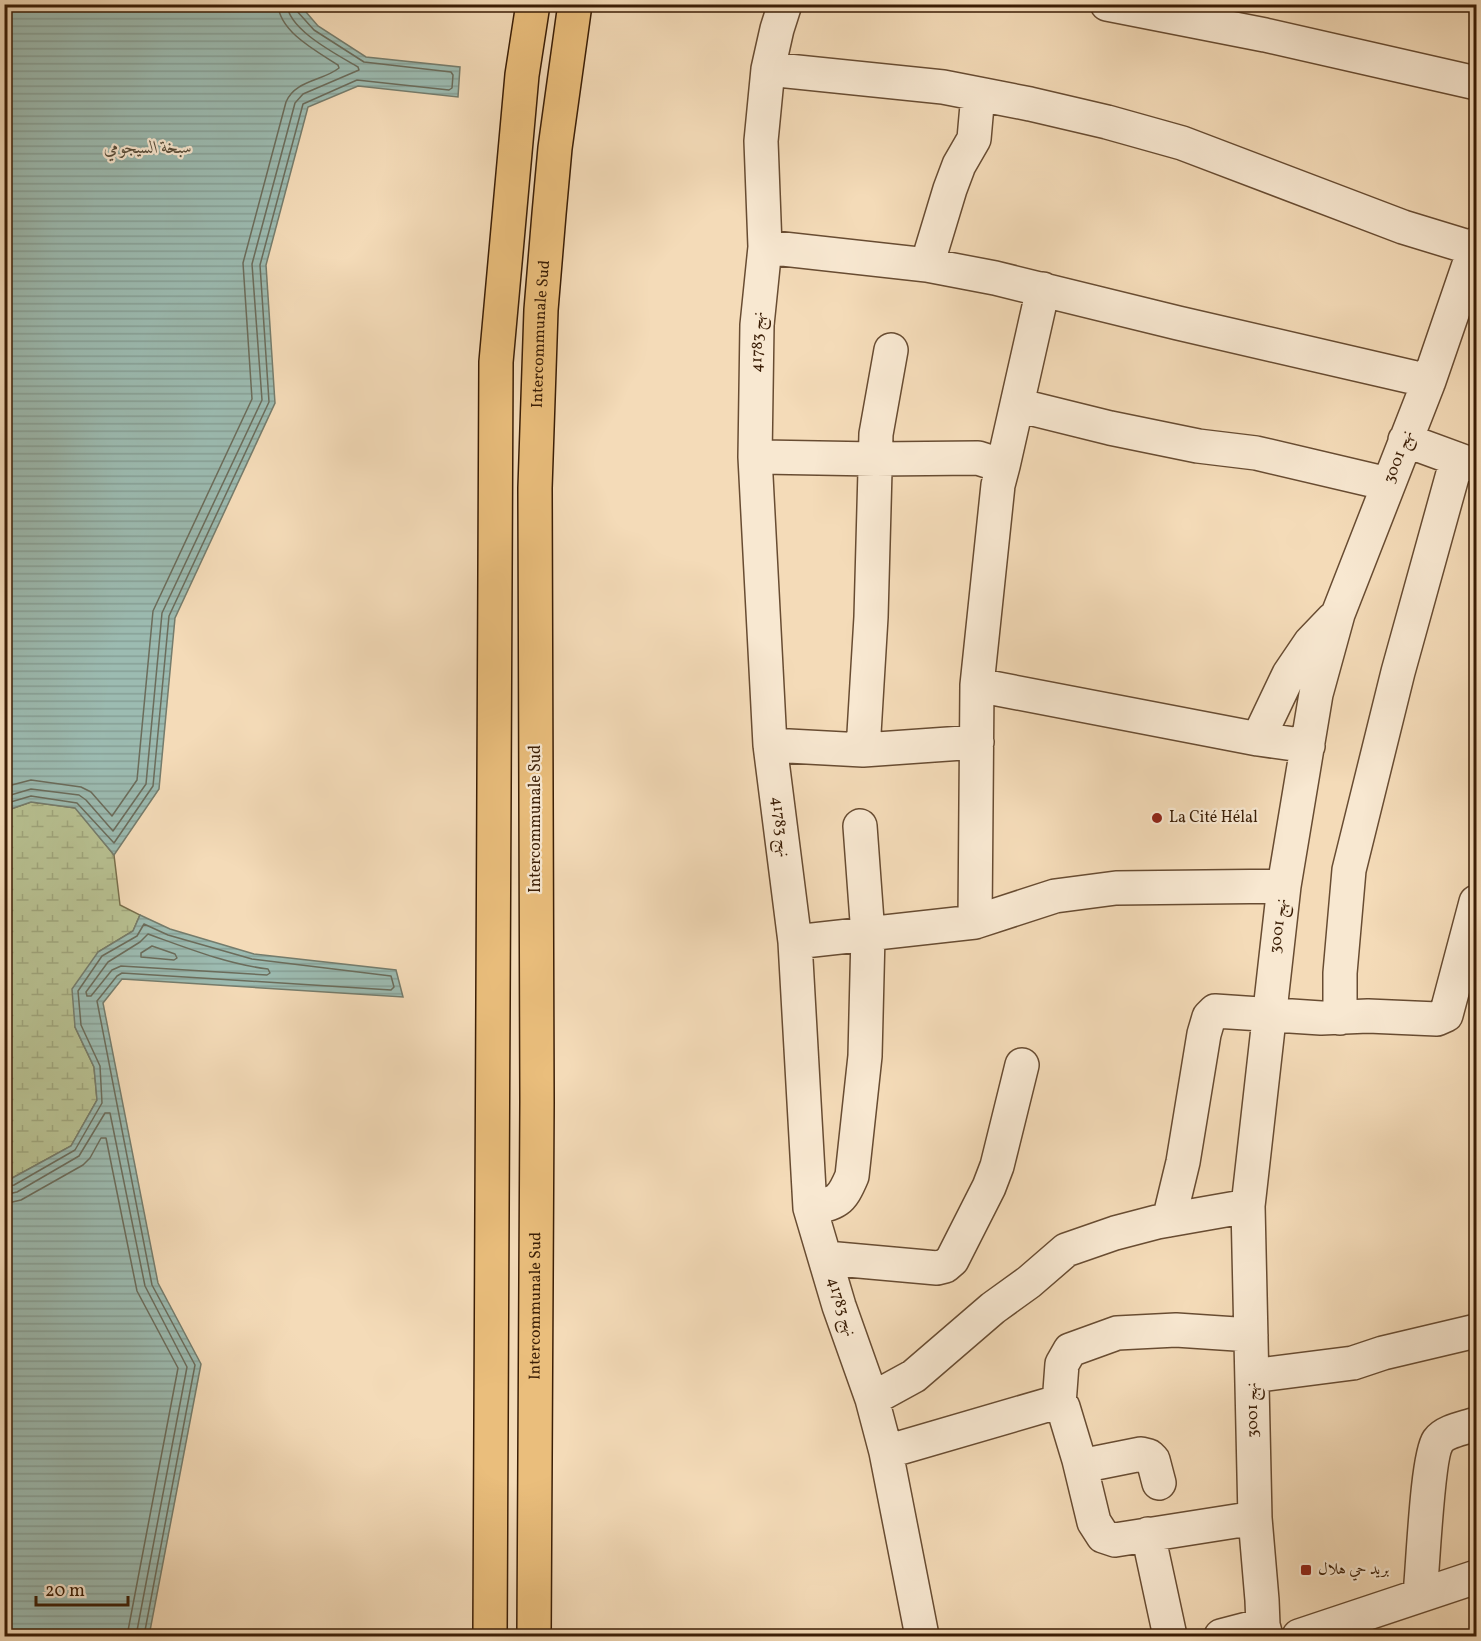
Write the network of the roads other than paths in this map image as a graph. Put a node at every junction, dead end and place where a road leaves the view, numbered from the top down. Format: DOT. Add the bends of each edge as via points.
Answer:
graph roads {
  1 [pos="533,4"];
  2 [pos="575,4"];
  3 [pos="785,4"];
  4 [pos="1107,4"];
  5 [pos="768,69"];
  6 [pos="1476,83"];
  7 [pos="978,94"];
  8 [pos="1476,246"];
  9 [pos="765,247"];
  10 [pos="927,265"];
  11 [pos="1043,289"];
  12 [pos="1476,322"];
  13 [pos="1445,335"];
  14 [pos="891,350"];
  15 [pos="1429,381"];
  16 [pos="1017,405"];
  17 [pos="1405,440"];
  18 [pos="755,457"];
  19 [pos="875,459"];
  20 [pos="1467,462"];
  21 [pos="1003,466"];
  22 [pos="1388,484"];
  23 [pos="1338,614"];
  24 [pos="977,685"];
  25 [pos="1258,739"];
  26 [pos="976,742"];
  27 [pos="770,745"];
  28 [pos="1308,746"];
  29 [pos="863,750"];
  30 [pos="860,826"];
  31 [pos="1284,886"];
  32 [pos="1476,902"];
  33 [pos="975,922"];
  34 [pos="868,935"];
  35 [pos="795,942"];
  36 [pos="1269,1014"];
  37 [pos="1340,1018"];
  38 [pos="1022,1065"];
  39 [pos="1248,1206"];
  40 [pos="810,1208"];
  41 [pos="1169,1220"];
  42 [pos="826,1258"];
  43 [pos="1476,1331"];
  44 [pos="1251,1335"];
  45 [pos="1252,1376"];
  46 [pos="872,1399"];
  47 [pos="1059,1404"];
  48 [pos="1476,1424"];
  49 [pos="886,1452"];
  50 [pos="1079,1460"];
  51 [pos="1159,1483"];
  52 [pos="1255,1518"];
  53 [pos="1148,1534"];
  54 [pos="1476,1577"];
  55 [pos="1420,1594"];
  56 [pos="1264,1630"];
  57 [pos="490,1636"];
  58 [pos="534,1636"];
  59 [pos="922,1636"];
  60 [pos="1170,1636"];
  61 [pos="1221,1636"];
  62 [pos="1299,1636"];
  1 -- 57 [label="highway" via="522,75 496,362"];
  2 -- 58 [label="highway, Intercommunale Sud" via="555,148 541,310 535,488"];
  3 -- 5 [label="street, نهج 41783"];
  4 -- 6 [label="street"];
  5 -- 7 [label="street"];
  5 -- 9 [label="street, نهج 41783" via="761,141"];
  7 -- 8 [label="street" via="1182,143 1402,227"];
  7 -- 10 [label="street" via="974,139 953,181"];
  8 -- 13 [label="street, نهج 3001"];
  9 -- 10 [label="street"];
  9 -- 18 [label="street, نهج 41783" via="758,325"];
  10 -- 11 [label="street"];
  11 -- 15 [label="street"];
  11 -- 16 [label="street"];
  12 -- 13 [label="street"];
  13 -- 15 [label="street, نهج 3001"];
  14 -- 19 [label="street"];
  15 -- 17 [label="street, نهج 3001"];
  16 -- 21 [label="street"];
  16 -- 22 [label="street" via="1110,428 1256,453"];
  17 -- 20 [label="street"];
  17 -- 22 [label="street, نهج 3001"];
  18 -- 19 [label="street"];
  18 -- 27 [label="street, نهج 41783"];
  19 -- 21 [label="street" via="978,458"];
  19 -- 29 [label="street"];
  20 -- 37 [label="street" via="1398,672 1348,870"];
  21 -- 24 [label="street"];
  22 -- 23 [label="street, نهج 3001"];
  23 -- 25 [label="street" via="1310,643 1289,674"];
  23 -- 28 [label="street, نهج 3001" via="1316,694"];
  24 -- 25 [label="street"];
  24 -- 26 [label="street"];
  25 -- 28 [label="street"];
  26 -- 29 [label="street"];
  26 -- 33 [label="street"];
  27 -- 29 [label="street"];
  27 -- 35 [label="street, نهج 41783"];
  28 -- 31 [label="street, نهج 3001"];
  30 -- 34 [label="street"];
  31 -- 33 [label="street" via="1116,888 1054,896"];
  31 -- 36 [label="street, نهج 3001"];
  32 -- 37 [label="street" via="1446,1015 1437,1019"];
  33 -- 34 [label="street"];
  34 -- 35 [label="street"];
  34 -- 40 [label="street" via="865,1056 852,1176 844,1194 832,1204"];
  35 -- 40 [label="street, نهج 41783"];
  36 -- 37 [label="street"];
  36 -- 39 [label="street, نهج 3001"];
  36 -- 41 [label="street" via="1215,1011 1209,1017"];
  38 -- 42 [label="street" via="997,1166 952,1260 937,1268"];
  39 -- 41 [label="street"];
  39 -- 44 [label="street, نهج 3001"];
  40 -- 42 [label="street, نهج 41783"];
  41 -- 46 [label="street" via="1066,1250 914,1376"];
  42 -- 46 [label="street, نهج 41783"];
  43 -- 45 [label="street" via="1353,1363"];
  44 -- 45 [label="street, نهج 3001"];
  44 -- 47 [label="street" via="1176,1330 1118,1333 1070,1350 1062,1364"];
  45 -- 52 [label="street, نهج 3001"];
  46 -- 49 [label="street, نهج 41783"];
  47 -- 49 [label="street" via="1011,1414"];
  47 -- 50 [label="street"];
  48 -- 55 [label="street" via="1444,1435 1434,1451"];
  49 -- 59 [label="street, نهج 41783"];
  50 -- 51 [label="street" via="1086,1465 1146,1455 1154,1460"];
  50 -- 53 [label="street" via="1094,1522 1103,1536 1115,1540"];
  52 -- 53 [label="street"];
  52 -- 56 [label="street, نهج 3001"];
  53 -- 60 [label="street"];
  54 -- 55 [label="street"];
  55 -- 62 [label="street"];
  56 -- 61 [label="street"];
}
